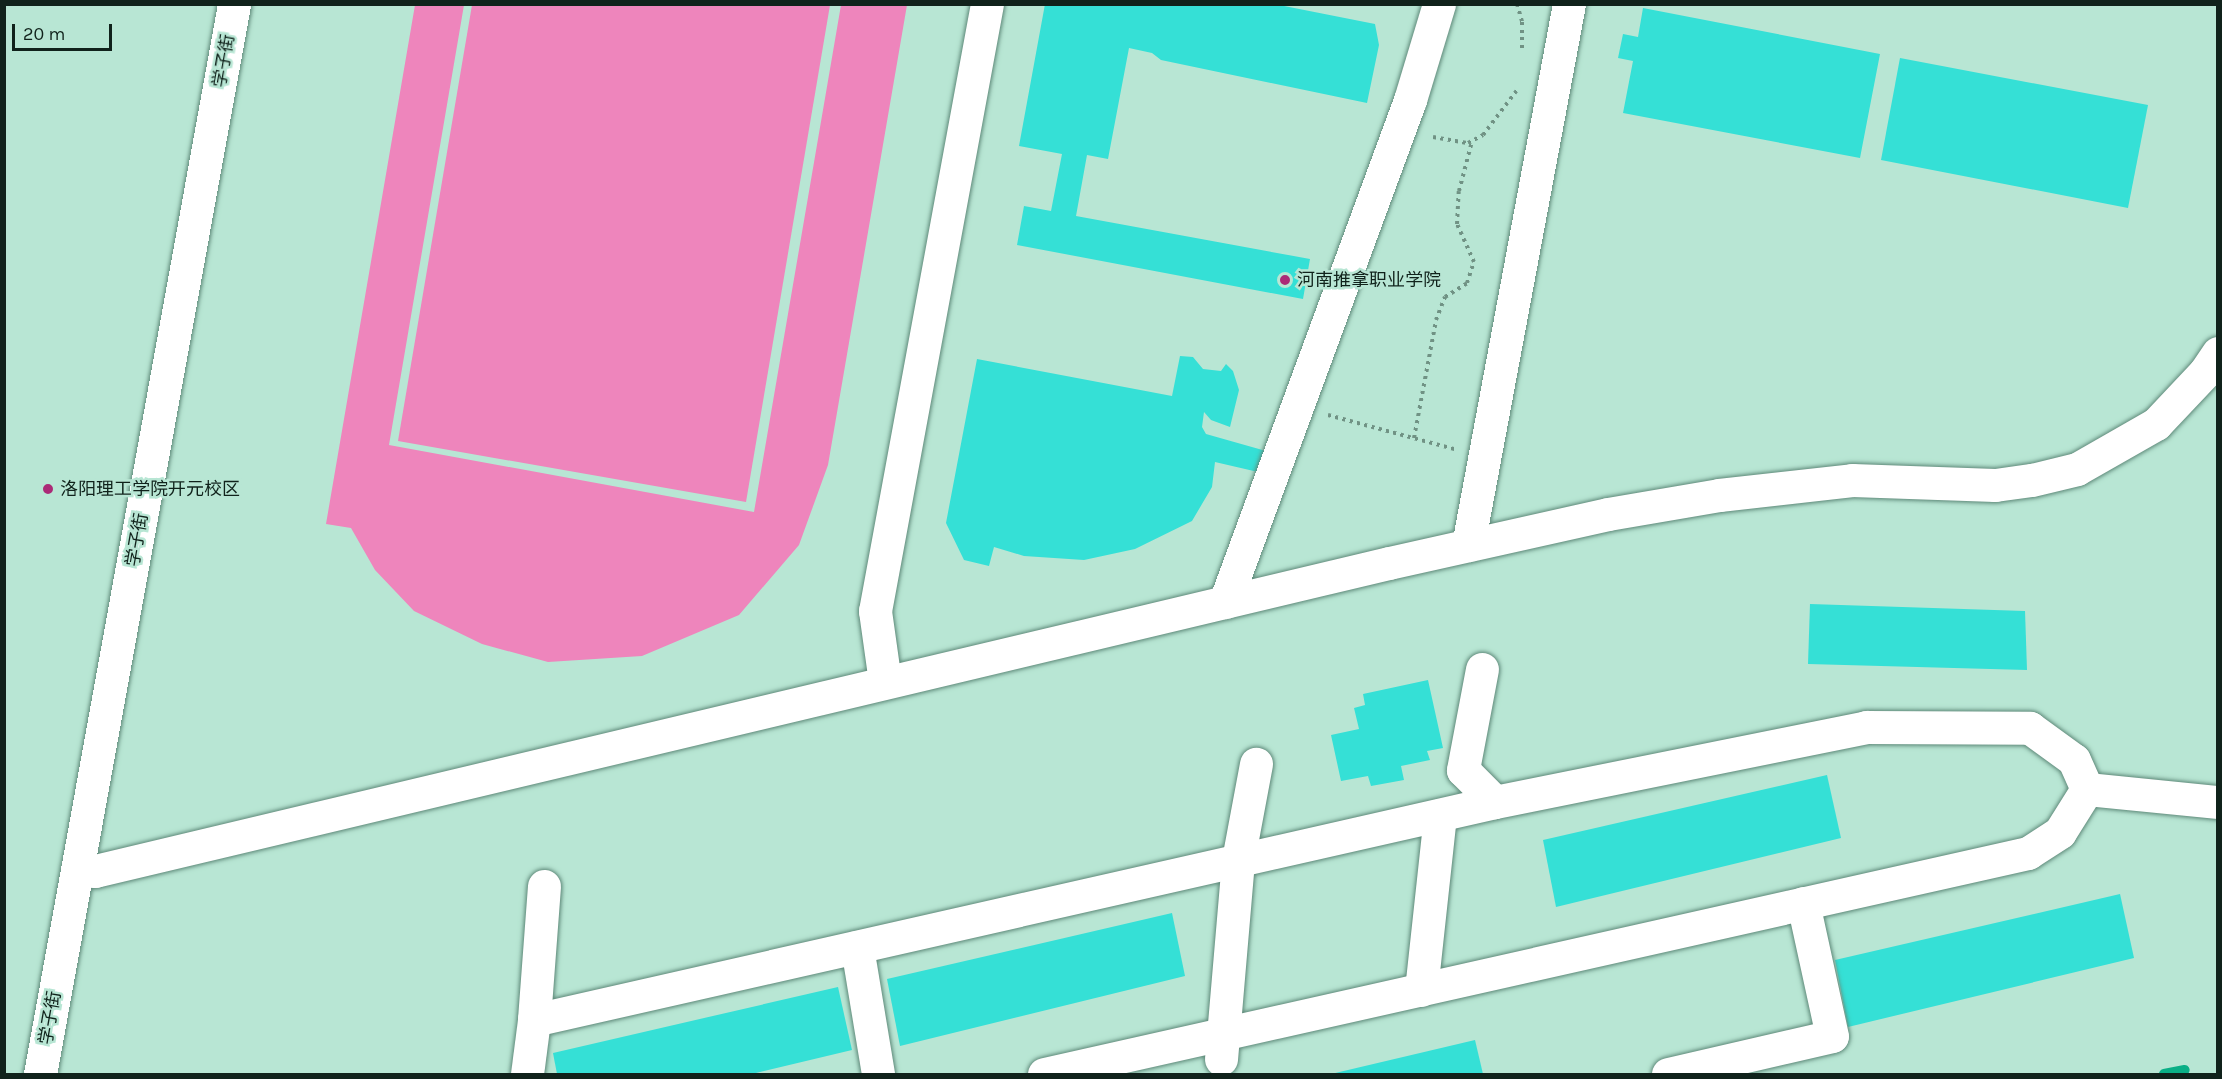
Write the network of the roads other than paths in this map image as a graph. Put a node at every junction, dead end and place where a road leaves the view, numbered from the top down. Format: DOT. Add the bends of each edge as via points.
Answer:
graph roads {
  1 [pos="234,4"];
  2 [pos="250,4"];
  3 [pos="987,4"];
  4 [pos="1439,4"];
  5 [pos="1569,4"];
  6 [pos="2217,353"];
  7 [pos="1468,545"];
  8 [pos="1225,602"];
  9 [pos="1482,669"];
  10 [pos="885,682"];
  11 [pos="1256,764"];
  12 [pos="2087,789"];
  13 [pos="1495,802"];
  14 [pos="2217,802"];
  15 [pos="1440,815"];
  16 [pos="1238,860"];
  17 [pos="86,871"];
  18 [pos="544,886"];
  19 [pos="1803,903"];
  20 [pos="856,947"];
  21 [pos="1421,990"];
  22 [pos="534,1020"];
  23 [pos="1220,1047"];
  24 [pos="1116,1066"];
  25 [pos="40,1074"];
  26 [pos="57,1074"];
  27 [pos="527,1074"];
  28 [pos="878,1074"];
  29 [pos="1044,1074"];
  30 [pos="1668,1074"];
  1 -- 17 [label="street, 学子街"];
  2 -- 17 [label="street, 学子街"];
  3 -- 10 [label="street" via="875,611"];
  4 -- 8 [label="street" via="1400,129"];
  5 -- 7 [label="street"];
  6 -- 7 [label="street" via="2205,372 2156,424 2076,469 1995,485 1852,480 1719,495"];
  7 -- 8 [label="street"];
  8 -- 10 [label="street"];
  9 -- 13 [label="street" via="1463,770"];
  10 -- 17 [label="street"];
  11 -- 16 [label="street"];
  12 -- 13 [label="street" via="2074,760 2030,728 1866,727"];
  12 -- 14 [label="street"];
  12 -- 19 [label="street" via="2060,832 2028,853"];
  13 -- 15 [label="street"];
  15 -- 16 [label="street"];
  15 -- 21 [label="street"];
  16 -- 20 [label="street"];
  16 -- 23 [label="street"];
  17 -- 25 [label="street, 学子街"];
  17 -- 26 [label="street, 学子街"];
  18 -- 22 [label="street"];
  19 -- 21 [label="street"];
  19 -- 30 [label="street" via="1832,1036"];
  20 -- 22 [label="street"];
  20 -- 28 [label="street"];
  21 -- 23 [label="street"];
  22 -- 27 [label="street"];
  23 -- 24 [label="street"];
  24 -- 29 [label="street"];
}
